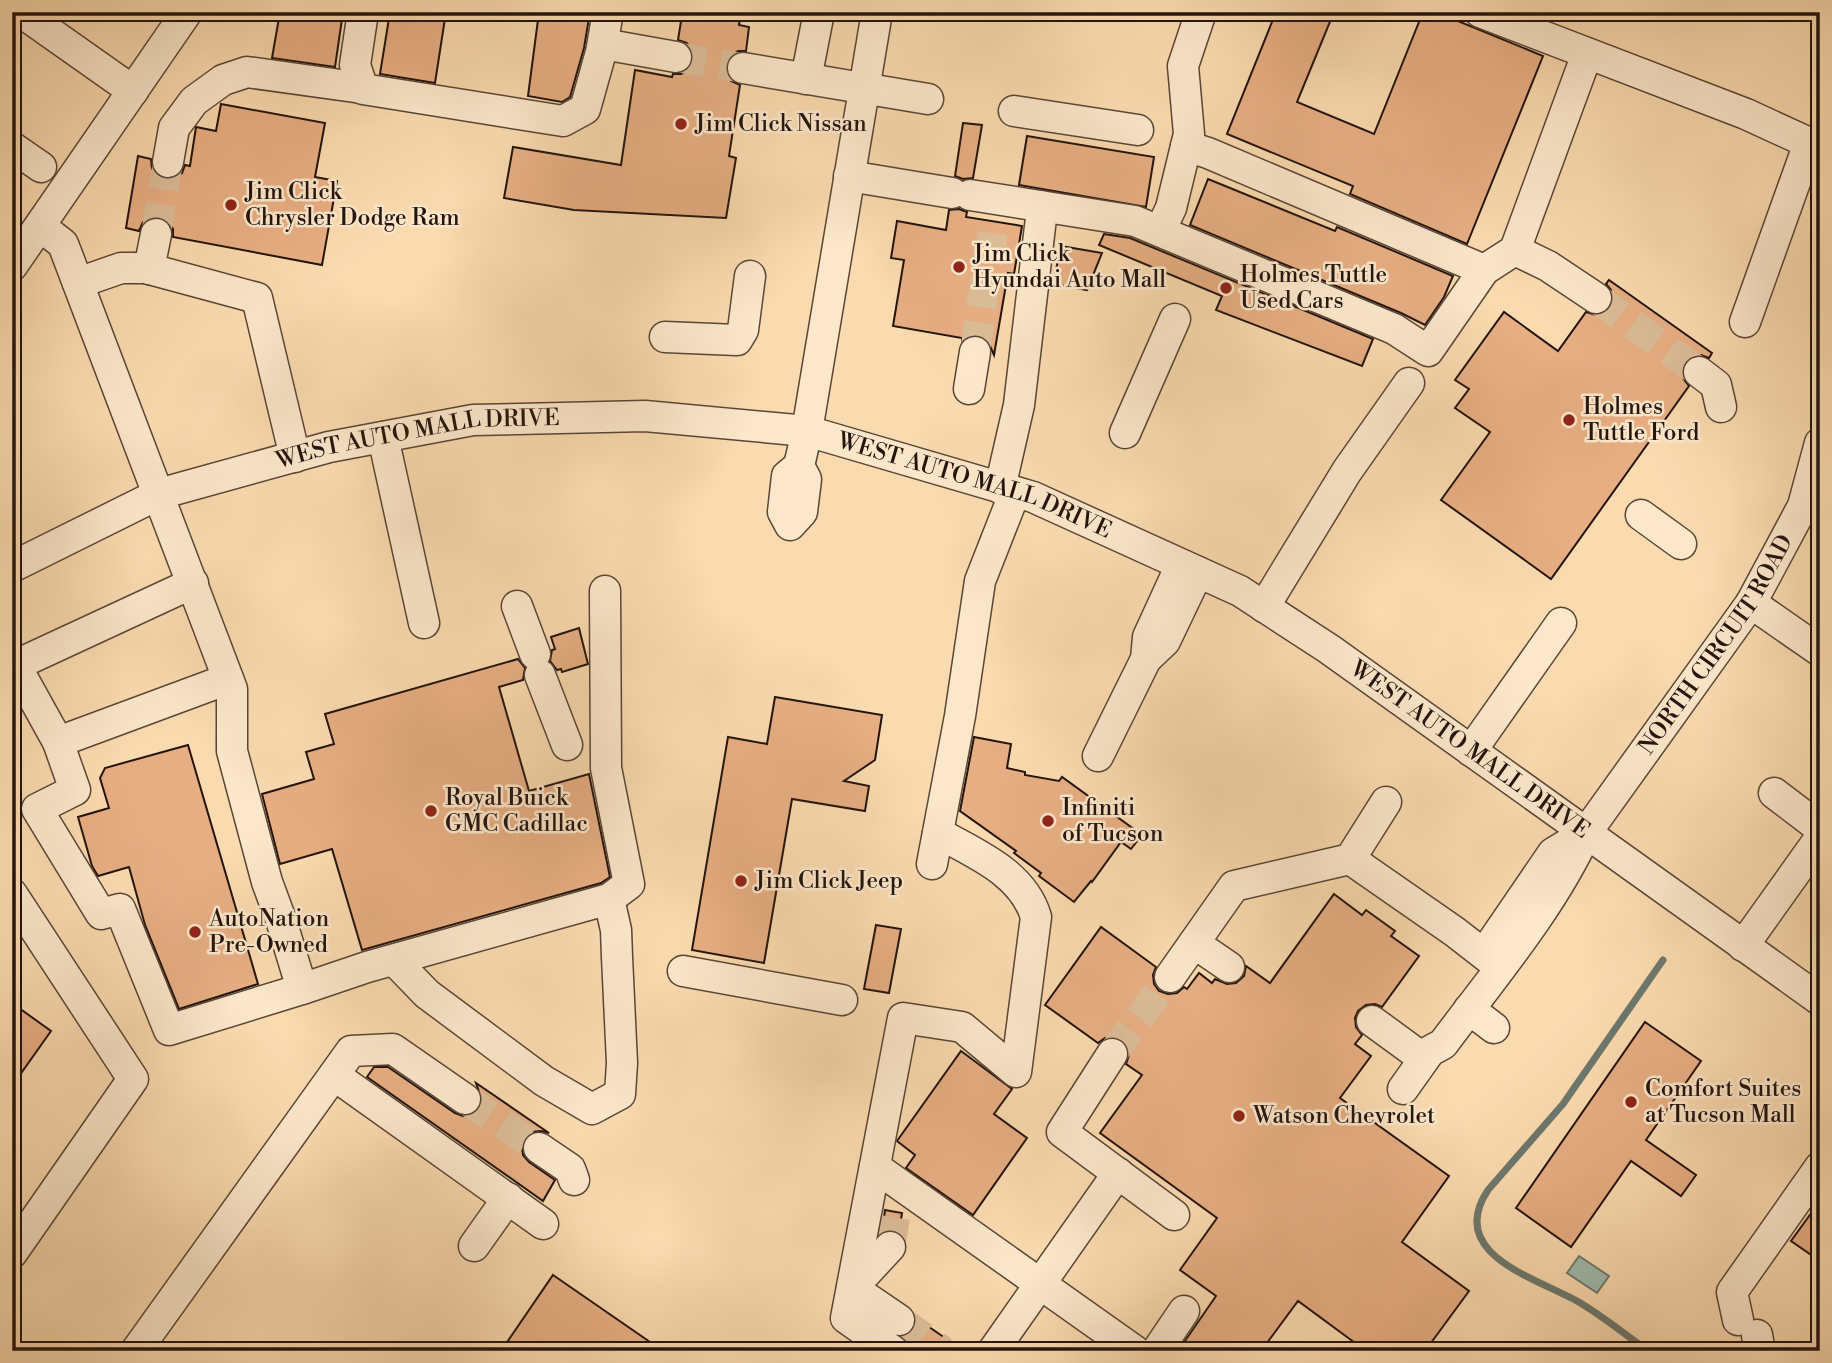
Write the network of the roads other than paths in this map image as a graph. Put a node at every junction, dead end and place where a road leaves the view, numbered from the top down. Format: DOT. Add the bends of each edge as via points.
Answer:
graph roads {
  1 [pos="21,12"];
  2 [pos="187,12"];
  3 [pos="363,12"];
  4 [pos="608,12"];
  5 [pos="819,12"];
  6 [pos="877,12"];
  7 [pos="1201,12"];
  8 [pos="1480,12"];
  9 [pos="603,44"];
  10 [pos="1587,54"];
  11 [pos="676,57"];
  12 [pos="743,68"];
  13 [pos="796,77"];
  14 [pos="362,88"];
  15 [pos="864,89"];
  16 [pos="133,91"];
  17 [pos="928,99"];
  18 [pos="1014,111"];
  19 [pos="1138,130"];
  20 [pos="1814,145"];
  21 [pos="1186,146"];
  22 [pos="12,147"];
  23 [pos="168,162"];
  24 [pos="41,167"];
  25 [pos="849,176"];
  26 [pos="1041,212"];
  27 [pos="40,226"];
  28 [pos="1160,231"];
  29 [pos="156,234"];
  30 [pos="1515,250"];
  31 [pos="12,266"];
  32 [pos="149,269"];
  33 [pos="1484,270"];
  34 [pos="750,276"];
  35 [pos="78,283"];
  36 [pos="1595,298"];
  37 [pos="1175,319"];
  38 [pos="1745,322"];
  39 [pos="665,337"];
  40 [pos="975,352"];
  41 [pos="1699,372"];
  42 [pos="1409,383"];
  43 [pos="969,389"];
  44 [pos="1721,407"];
  45 [pos="807,431"];
  46 [pos="1125,433"];
  47 [pos="383,437"];
  48 [pos="1820,443"];
  49 [pos="295,457"];
  50 [pos="799,466"];
  51 [pos="1007,490"];
  52 [pos="159,494"];
  53 [pos="1641,514"];
  54 [pos="1681,544"];
  55 [pos="12,567"];
  56 [pos="1190,568"];
  57 [pos="193,583"];
  58 [pos="605,591"];
  59 [pos="1751,603"];
  60 [pos="517,606"];
  61 [pos="1264,607"];
  62 [pos="1560,623"];
  63 [pos="424,624"];
  64 [pos="1820,651"];
  65 [pos="14,662"];
  66 [pos="228,679"];
  67 [pos="58,742"];
  68 [pos="567,745"];
  69 [pos="1471,751"];
  70 [pos="1098,756"];
  71 [pos="1774,793"];
  72 [pos="1386,802"];
  73 [pos="1820,828"];
  74 [pos="938,833"];
  75 [pos="1586,833"];
  76 [pos="1820,838"];
  77 [pos="1350,859"];
  78 [pos="932,864"];
  79 [pos="12,894"];
  80 [pos="609,899"];
  81 [pos="1517,905"];
  82 [pos="1455,932"];
  83 [pos="1194,943"];
  84 [pos="1743,946"];
  85 [pos="394,960"];
  86 [pos="1492,961"];
  87 [pos="1229,967"];
  88 [pos="683,971"];
  89 [pos="1170,977"];
  90 [pos="302,989"];
  91 [pos="842,1000"];
  92 [pos="1820,1000"];
  93 [pos="1469,1009"];
  94 [pos="1372,1021"];
  95 [pos="1494,1028"];
  96 [pos="1431,1047"];
  97 [pos="1112,1054"];
  98 [pos="334,1074"];
  99 [pos="1403,1089"];
  100 [pos="466,1099"];
  101 [pos="539,1148"];
  102 [pos="875,1167"];
  103 [pos="1820,1167"];
  104 [pos="1118,1173"];
  105 [pos="574,1180"];
  106 [pos="508,1198"];
  107 [pos="1174,1214"];
  108 [pos="543,1224"];
  109 [pos="474,1246"];
  110 [pos="890,1247"];
  111 [pos="12,1253"];
  112 [pos="1041,1283"];
  113 [pos="852,1288"];
  114 [pos="1184,1311"];
  115 [pos="899,1321"];
  116 [pos="1751,1335"];
  117 [pos="136,1351"];
  118 [pos="893,1351"];
  119 [pos="993,1351"];
  120 [pos="1135,1351"];
  121 [pos="1157,1351"];
  1 -- 16 [label="street"];
  2 -- 16 [label="street"];
  3 -- 14 [label="street" via="355,65"];
  4 -- 9 [label="street"];
  5 -- 13 [label="street"];
  6 -- 15 [label="street"];
  7 -- 21 [label="street" via="1183,66"];
  8 -- 10 [label="street"];
  9 -- 11 [label="street"];
  9 -- 14 [label="street" via="585,109 564,121"];
  10 -- 20 [label="street"];
  10 -- 30 [label="street"];
  12 -- 13 [label="street"];
  13 -- 15 [label="street"];
  14 -- 23 [label="street" via="247,72 223,79 194,101 174,128"];
  15 -- 17 [label="street"];
  15 -- 25 [label="street"];
  16 -- 27 [label="street"];
  18 -- 19 [label="street"];
  20 -- 38 [label="street"];
  21 -- 28 [label="street" via="1171,208"];
  21 -- 33 [label="street"];
  22 -- 24 [label="street"];
  25 -- 26 [label="street"];
  25 -- 45 [label="street"];
  26 -- 28 [label="street" via="1135,221"];
  26 -- 51 [label="street"];
  27 -- 31 [label="street"];
  27 -- 35 [label="street" via="63,244"];
  28 -- 33 [label="street" via="1394,328 1427,351"];
  29 -- 32 [label="street"];
  30 -- 33 [label="street"];
  30 -- 36 [label="street"];
  32 -- 35 [label="street" via="121,268"];
  32 -- 49 [label="street" via="257,298"];
  34 -- 39 [label="street" via="743,330 737,340"];
  35 -- 52 [label="street"];
  37 -- 46 [label="street"];
  40 -- 43 [label="street"];
  41 -- 44 [label="street" via="1716,384"];
  42 -- 61 [label="street" via="1347,471"];
  45 -- 47 [label="street, WEST AUTO MALL DRIVE" via="645,416 472,420"];
  45 -- 50 [label="street"];
  45 -- 51 [label="street, WEST AUTO MALL DRIVE"];
  47 -- 49 [label="street, WEST AUTO MALL DRIVE"];
  47 -- 63 [label="street"];
  48 -- 59 [label="street, NORTH CIRCUIT ROAD" via="1804,506"];
  49 -- 52 [label="street, WEST AUTO MALL DRIVE"];
  51 -- 56 [label="street, WEST AUTO MALL DRIVE" via="1033,497"];
  51 -- 74 [label="street" via="980,581"];
  52 -- 55 [label="street, WEST AUTO MALL DRIVE"];
  52 -- 57 [label="street"];
  53 -- 54 [label="street"];
  56 -- 61 [label="street, WEST AUTO MALL DRIVE"];
  56 -- 70 [label="street" via="1165,641 1146,659"];
  57 -- 65 [label="street"];
  57 -- 66 [label="street"];
  58 -- 80 [label="street" via="606,768 629,884"];
  59 -- 64 [label="street"];
  59 -- 75 [label="street, NORTH CIRCUIT ROAD"];
  60 -- 68 [label="street"];
  61 -- 69 [label="street, WEST AUTO MALL DRIVE"];
  62 -- 69 [label="street"];
  65 -- 67 [label="street"];
  66 -- 67 [label="street"];
  66 -- 90 [label="street" via="232,751"];
  67 -- 90 [label="street" via="75,790 37,809 101,914 120,909 169,1030"];
  69 -- 75 [label="street, WEST AUTO MALL DRIVE"];
  71 -- 73 [label="street"];
  72 -- 77 [label="street"];
  74 -- 78 [label="street"];
  74 -- 102 [label="street" via="996,866 1032,904 1036,917 1016,1072 962,1027 903,1018"];
  75 -- 81 [label="street" via="1553,853"];
  75 -- 84 [label="street, WEST AUTO MALL DRIVE"];
  75 -- 86 [label="street" via="1572,863"];
  76 -- 84 [label="street"];
  77 -- 82 [label="street"];
  77 -- 83 [label="street" via="1234,886"];
  79 -- 111 [label="street" via="133,1079"];
  80 -- 85 [label="street"];
  80 -- 85 [label="street" via="616,930 620,1094 592,1109 544,1082 427,994"];
  81 -- 82 [label="street" via="1488,929 1472,935"];
  81 -- 86 [label="street"];
  82 -- 86 [label="street"];
  83 -- 87 [label="street"];
  83 -- 89 [label="street"];
  84 -- 92 [label="street, WEST AUTO MALL DRIVE"];
  85 -- 90 [label="street"];
  86 -- 93 [label="street"];
  88 -- 91 [label="street"];
  93 -- 95 [label="street"];
  93 -- 96 [label="street"];
  94 -- 96 [label="street"];
  96 -- 99 [label="street"];
  97 -- 104 [label="street" via="1062,1132"];
  98 -- 100 [label="street" via="351,1051 393,1049"];
  98 -- 106 [label="street"];
  98 -- 117 [label="street"];
  101 -- 105 [label="street" via="570,1169"];
  102 -- 112 [label="street" via="898,1198"];
  102 -- 113 [label="street"];
  103 -- 116 [label="street" via="1732,1292"];
  104 -- 107 [label="street"];
  104 -- 112 [label="street"];
  106 -- 108 [label="street"];
  106 -- 109 [label="street"];
  110 -- 113 [label="street"];
  112 -- 119 [label="street"];
  112 -- 120 [label="street"];
  113 -- 115 [label="street"];
  113 -- 118 [label="street" via="846,1318"];
  114 -- 121 [label="street"];
}
